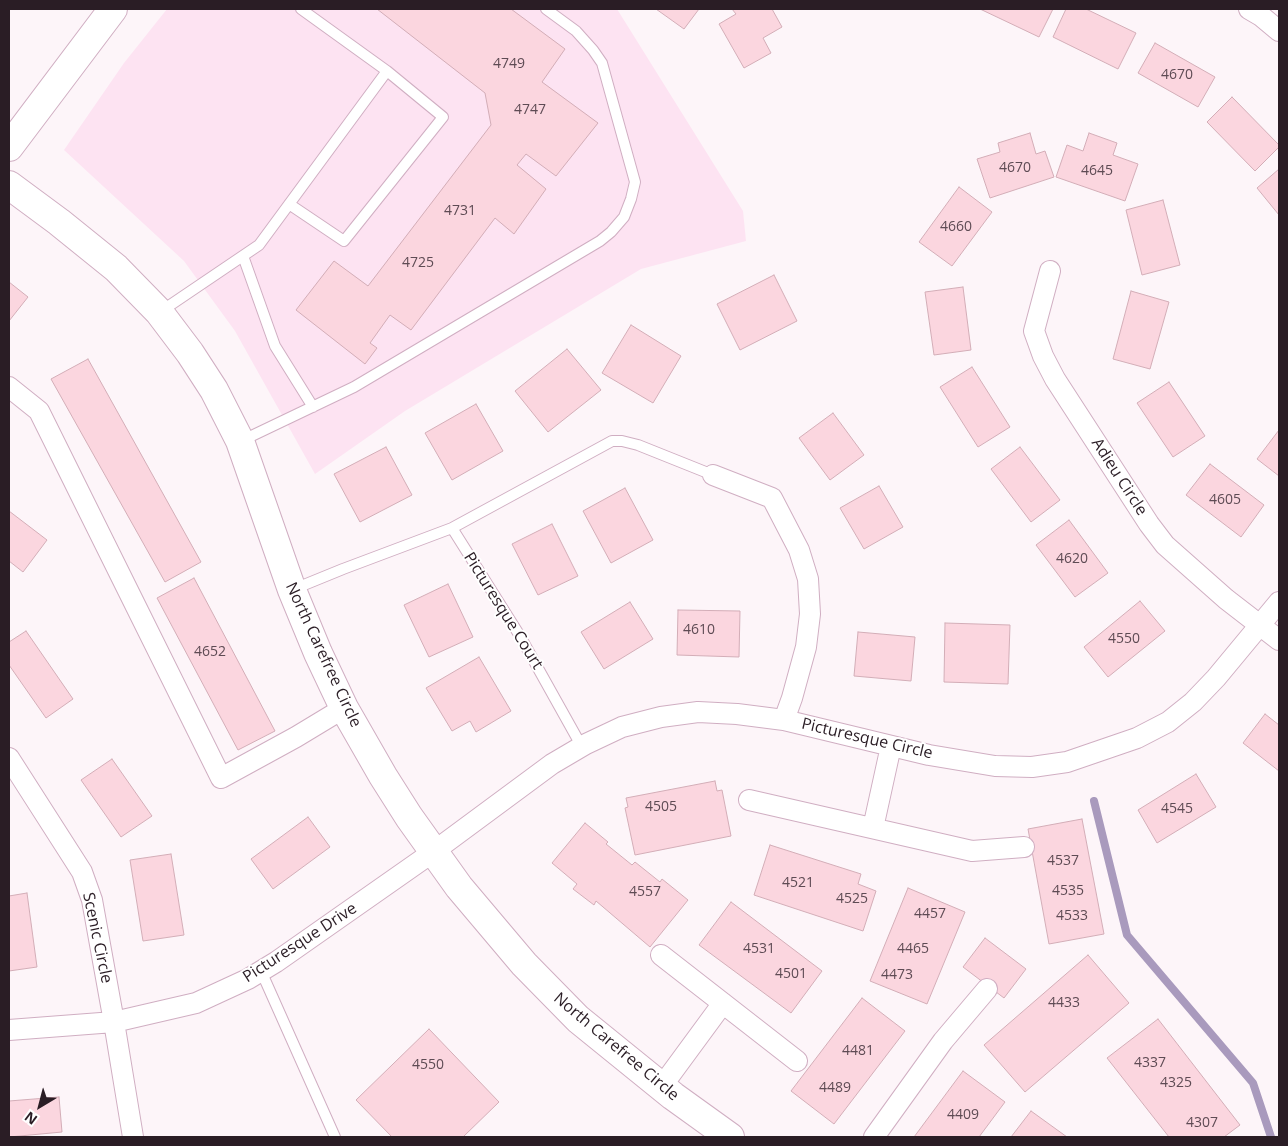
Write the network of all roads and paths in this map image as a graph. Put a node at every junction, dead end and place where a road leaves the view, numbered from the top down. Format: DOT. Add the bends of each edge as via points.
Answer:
graph roads {
  1 [pos="113,9"];
  2 [pos="301,9"];
  3 [pos="546,9"];
  4 [pos="1249,9"];
  5 [pos="1279,31"];
  6 [pos="387,71"];
  7 [pos="9,147"];
  8 [pos="9,185"];
  9 [pos="288,204"];
  10 [pos="243,256"];
  11 [pos="1050,271"];
  12 [pos="159,312"];
  13 [pos="9,387"];
  14 [pos="313,407"];
  15 [pos="240,441"];
  16 [pos="713,475"];
  17 [pos="452,528"];
  18 [pos="292,590"];
  19 [pos="1279,602"];
  20 [pos="1261,625"];
  21 [pos="1279,640"];
  22 [pos="344,708"];
  23 [pos="784,720"];
  24 [pos="891,746"];
  25 [pos="582,747"];
  26 [pos="9,758"];
  27 [pos="749,800"];
  28 [pos="873,828"];
  29 [pos="1024,847"];
  30 [pos="433,852"];
  31 [pos="660,955"];
  32 [pos="262,971"];
  33 [pos="987,989"];
  34 [pos="722,1003"];
  35 [pos="114,1022"];
  36 [pos="9,1030"];
  37 [pos="797,1061"];
  38 [pos="662,1086"];
  39 [pos="133,1137"];
  40 [pos="335,1137"];
  41 [pos="730,1137"];
  42 [pos="874,1137"];
  1 -- 7 [label="main road"];
  2 -- 6 [label="lane"];
  3 -- 14 [label="lane" via="576,32 602,63 635,182 624,217 600,241 354,387"];
  4 -- 5 [label="street"];
  6 -- 9 [label="lane"];
  6 -- 9 [label="lane" via="443,117 344,241"];
  8 -- 12 [label="main road, North Carefree Circle" via="116,268"];
  9 -- 10 [label="lane" via="258,245"];
  10 -- 12 [label="lane"];
  10 -- 14 [label="lane" via="275,346"];
  11 -- 20 [label="street, Adieu Circle" via="1034,331 1056,379 1165,545 1226,600"];
  12 -- 15 [label="main road, North Carefree Circle" via="214,390"];
  13 -- 22 [label="street" via="38,411 221,778"];
  14 -- 15 [label="lane"];
  15 -- 18 [label="main road, North Carefree Circle"];
  16 -- 17 [label="lane" via="638,445 612,441"];
  16 -- 23 [label="street" via="772,498 799,550 808,579 810,614 806,647"];
  17 -- 18 [label="lane"];
  17 -- 25 [label="lane, Picturesque Court" via="520,636"];
  18 -- 22 [label="main road, North Carefree Circle"];
  19 -- 20 [label="street, Picturesque Circle"];
  20 -- 21 [label="street, Adieu Circle"];
  20 -- 24 [label="street, Picturesque Circle" via="1193,702 1168,722 1137,738 1067,762 1032,767 995,766"];
  22 -- 30 [label="main road, North Carefree Circle" via="383,776"];
  23 -- 24 [label="street, Picturesque Circle"];
  23 -- 25 [label="street, Picturesque Circle" via="698,712 680,714 622,727"];
  24 -- 28 [label="street"];
  25 -- 30 [label="street, Picturesque Circle" via="552,764"];
  26 -- 35 [label="street, Scenic Circle" via="82,872 92,900"];
  27 -- 28 [label="street"];
  28 -- 29 [label="street" via="972,851"];
  30 -- 32 [label="street, Picturesque Drive"];
  30 -- 38 [label="main road, North Carefree Circle" via="494,930 550,992 604,1041"];
  31 -- 34 [label="street"];
  32 -- 35 [label="street, Picturesque Drive" via="196,1003"];
  32 -- 40 [label="lane"];
  33 -- 42 [label="street" via="943,1041"];
  34 -- 37 [label="street"];
  34 -- 38 [label="street"];
  35 -- 36 [label="street, Picturesque Drive"];
  35 -- 39 [label="street, Scenic Circle"];
  38 -- 41 [label="main road, North Carefree Circle"];
}
